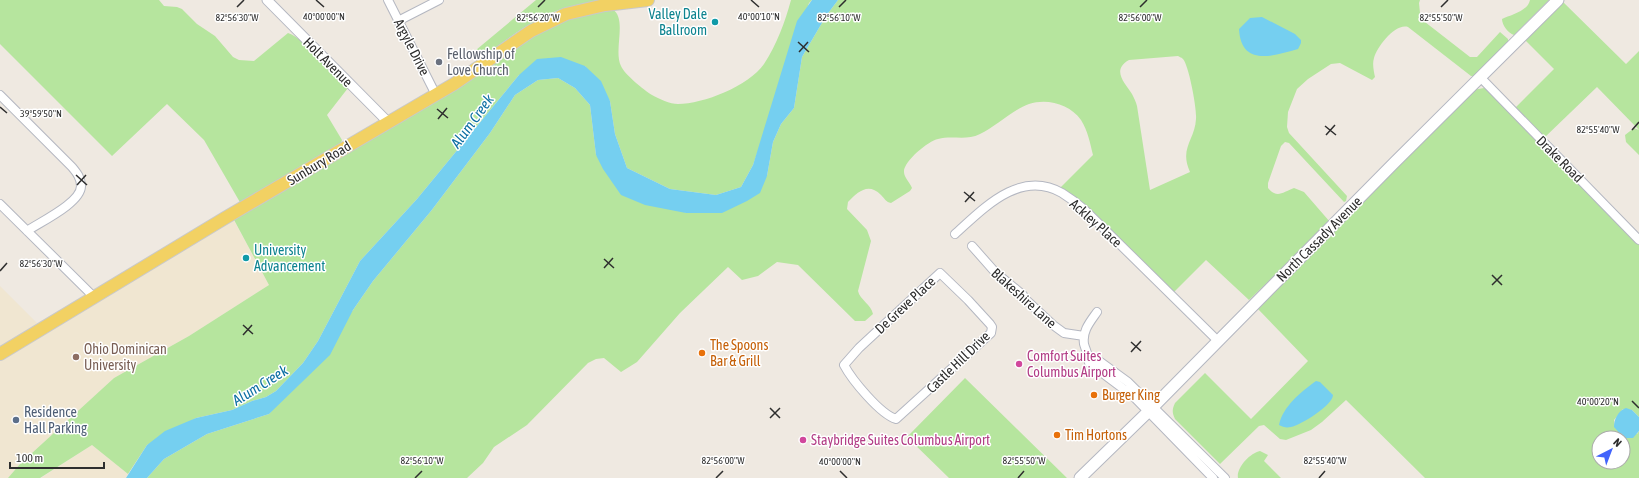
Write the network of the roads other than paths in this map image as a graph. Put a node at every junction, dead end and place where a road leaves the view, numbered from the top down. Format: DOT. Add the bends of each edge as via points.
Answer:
graph roads {
  1 [pos="267,0"];
  2 [pos="388,0"];
  3 [pos="439,0"];
  4 [pos="648,0"];
  5 [pos="1558,0"];
  6 [pos="398,21"];
  7 [pos="1481,78"];
  8 [pos="0,95"];
  9 [pos="436,95"];
  10 [pos="389,123"];
  11 [pos="0,204"];
  12 [pos="27,230"];
  13 [pos="955,234"];
  14 [pos="1639,240"];
  15 [pos="972,246"];
  16 [pos="94,297"];
  17 [pos="968,300"];
  18 [pos="1097,312"];
  19 [pos="1084,336"];
  20 [pos="1218,340"];
  21 [pos="0,354"];
  22 [pos="1150,410"];
  23 [pos="896,419"];
  24 [pos="1223,477"];
  25 [pos="1080,478"];
  26 [pos="1213,478"];
  1 -- 10 [label="street, Holt Avenue"];
  2 -- 6 [label="street, Argyle Drive"];
  3 -- 6 [label="street"];
  4 -- 9 [label="main road, Sunbury Road" via="605,5 566,14 530,31"];
  5 -- 7 [label="main road, North Cassady Avenue"];
  6 -- 9 [label="street, Argyle Drive"];
  7 -- 14 [label="street, Drake Road"];
  7 -- 20 [label="main road, North Cassady Avenue"];
  8 -- 12 [label="street" via="79,176 81,188 78,197"];
  9 -- 10 [label="main road, Sunbury Road"];
  10 -- 16 [label="main road, Sunbury Road"];
  11 -- 12 [label="street"];
  12 -- 16 [label="street"];
  13 -- 20 [label="street, Ackley Place" via="1002,195 1024,186 1046,187 1062,193 1085,210"];
  15 -- 19 [label="street, Blakeshire Lane" via="995,272 1053,325 1067,335"];
  16 -- 21 [label="main road, Sunbury Road"];
  17 -- 23 [label="street, Castle Hill Drive" via="990,324 991,333"];
  17 -- 23 [label="street, De Greve Place" via="940,274 859,348 844,365 850,376 887,415"];
  18 -- 19 [label="street" via="1086,328"];
  19 -- 22 [label="street" via="1089,363"];
  20 -- 22 [label="main road, North Cassady Avenue"];
  22 -- 24 [label="street"];
  22 -- 25 [label="main road, North Cassady Avenue"];
  22 -- 26 [label="street"];
}
